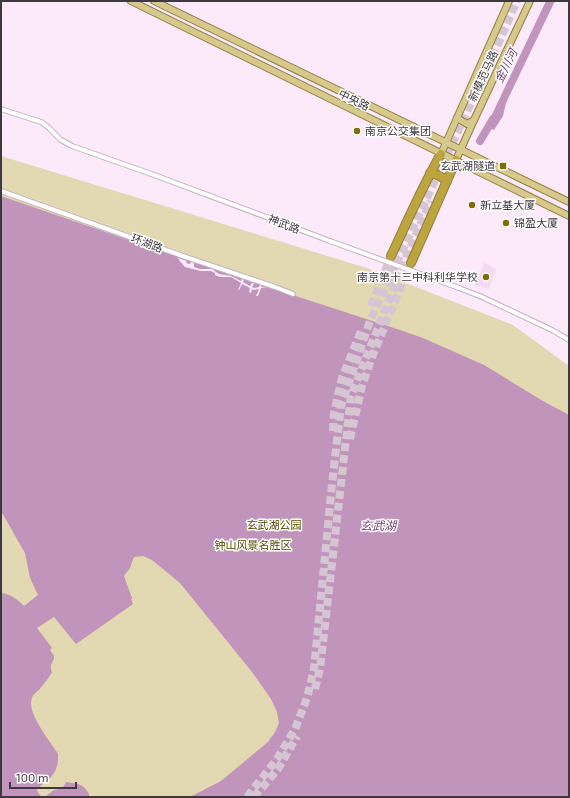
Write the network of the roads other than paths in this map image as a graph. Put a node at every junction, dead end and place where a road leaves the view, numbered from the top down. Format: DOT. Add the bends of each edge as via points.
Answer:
graph roads {
  1 [pos="131,1"];
  2 [pos="154,1"];
  3 [pos="509,1"];
  4 [pos="530,1"];
  5 [pos="1,109"];
  6 [pos="456,118"];
  7 [pos="474,120"];
  8 [pos="446,142"];
  9 [pos="461,149"];
  10 [pos="441,154"];
  11 [pos="456,160"];
  12 [pos="430,174"];
  13 [pos="447,181"];
  14 [pos="1,191"];
  15 [pos="569,202"];
  16 [pos="569,216"];
  17 [pos="391,256"];
  18 [pos="411,263"];
  19 [pos="294,294"];
  20 [pos="569,340"];
  1 -- 10 [label="main road, 中央路"];
  2 -- 8 [label="main road, 中央路"];
  3 -- 6 [label="main road, 新模范马路"];
  4 -- 7 [label="main road, 新模范马路"];
  5 -- 20 [label="street, 神武路, bridge" via="41,122 72,146 459,288"];
  6 -- 7 [label="main road" via="467,124"];
  6 -- 8 [label="main road, 新模范马路"];
  7 -- 9 [label="main road, 新模范马路"];
  8 -- 9 [label="main road, 中央路"];
  8 -- 10 [label="main road, 新模范马路"];
  9 -- 11 [label="main road, 新模范马路"];
  9 -- 15 [label="main road, 中央路"];
  10 -- 11 [label="main road, 中央路"];
  10 -- 12 [label="highway"];
  11 -- 13 [label="highway"];
  11 -- 16 [label="main road, 中央路"];
  12 -- 13 [label="highway" via="437,174"];
  12 -- 17 [label="highway"];
  13 -- 18 [label="highway"];
  14 -- 19 [label="street, 环湖路"];
}
